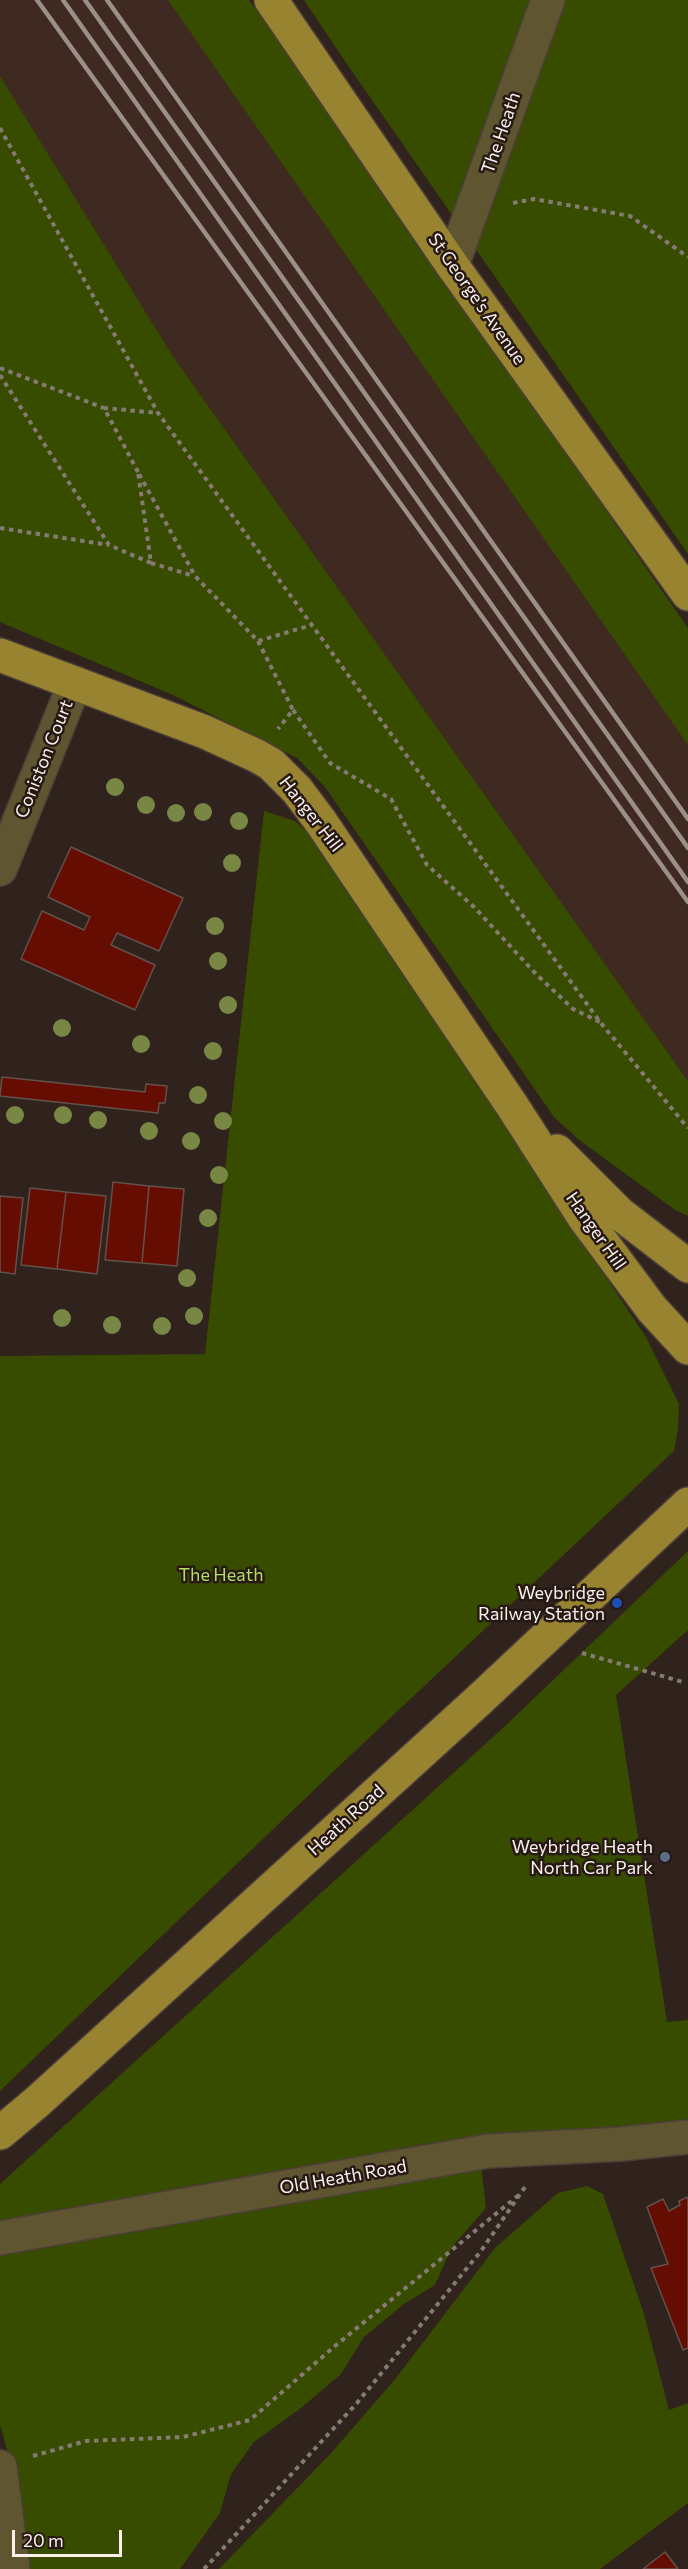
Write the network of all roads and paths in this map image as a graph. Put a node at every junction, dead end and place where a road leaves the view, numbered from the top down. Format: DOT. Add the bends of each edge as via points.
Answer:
graph roads {
  1 [pos="271,0"];
  2 [pos="548,0"];
  3 [pos="0,128"];
  4 [pos="474,211"];
  5 [pos="688,257"];
  6 [pos="452,265"];
  7 [pos="0,368"];
  8 [pos="0,375"];
  9 [pos="104,408"];
  10 [pos="158,413"];
  11 [pos="138,472"];
  12 [pos="0,528"];
  13 [pos="109,545"];
  14 [pos="151,563"];
  15 [pos="195,576"];
  16 [pos="688,594"];
  17 [pos="312,625"];
  18 [pos="258,641"];
  19 [pos="0,655"];
  20 [pos="75,683"];
  21 [pos="293,710"];
  22 [pos="257,756"];
  23 [pos="0,869"];
  24 [pos="600,1022"];
  25 [pos="513,1107"];
  26 [pos="688,1128"];
  27 [pos="688,1266"];
  28 [pos="688,1348"];
  29 [pos="688,1504"];
  30 [pos="580,1652"];
  31 [pos="683,1683"];
  32 [pos="0,2133"];
  33 [pos="688,2137"];
  34 [pos="552,2146"];
  35 [pos="520,2194"];
  36 [pos="0,2238"];
  37 [pos="11,2463"];
  38 [pos="13,2569"];
  39 [pos="204,2569"];
  1 -- 6 [label="main road, St George’s Avenue"];
  2 -- 4 [label="street, The Heath"];
  3 -- 10 [label="path"];
  4 -- 5 [label="path" via="534,199 630,216"];
  4 -- 6 [label="street, The Heath"];
  6 -- 16 [label="main road, St George’s Avenue"];
  7 -- 9 [label="path"];
  8 -- 13 [label="path"];
  9 -- 10 [label="path"];
  9 -- 11 [label="path"];
  10 -- 17 [label="path"];
  11 -- 14 [label="path"];
  11 -- 15 [label="path"];
  12 -- 13 [label="path"];
  13 -- 14 [label="path"];
  14 -- 15 [label="path"];
  15 -- 18 [label="path"];
  17 -- 18 [label="path"];
  17 -- 24 [label="path"];
  18 -- 21 [label="path"];
  19 -- 20 [label="main road, Hanger Hill"];
  20 -- 22 [label="main road, Hanger Hill"];
  20 -- 23 [label="street, Coniston Court"];
  21 -- 22 [label="path"];
  21 -- 24 [label="path" via="330,763 391,799 427,865 474,907 573,1009"];
  22 -- 25 [label="main road, Hanger Hill" via="297,790 321,822"];
  24 -- 26 [label="path"];
  25 -- 27 [label="main road, Hanger Hill" via="620,1213"];
  25 -- 28 [label="main road, Hanger Hill" via="585,1219 652,1309"];
  29 -- 32 [label="main road, Heath Road" via="443,1733"];
  30 -- 31 [label="path"];
  33 -- 34 [label="street, Old Heath Road"];
  34 -- 35 [label="path"];
  34 -- 36 [label="street, Old Heath Road" via="440,2159"];
  35 -- 37 [label="path" via="250,2420 183,2437 86,2441"];
  35 -- 39 [label="path" via="482,2251 357,2403"];
  37 -- 38 [label="street"];
}
